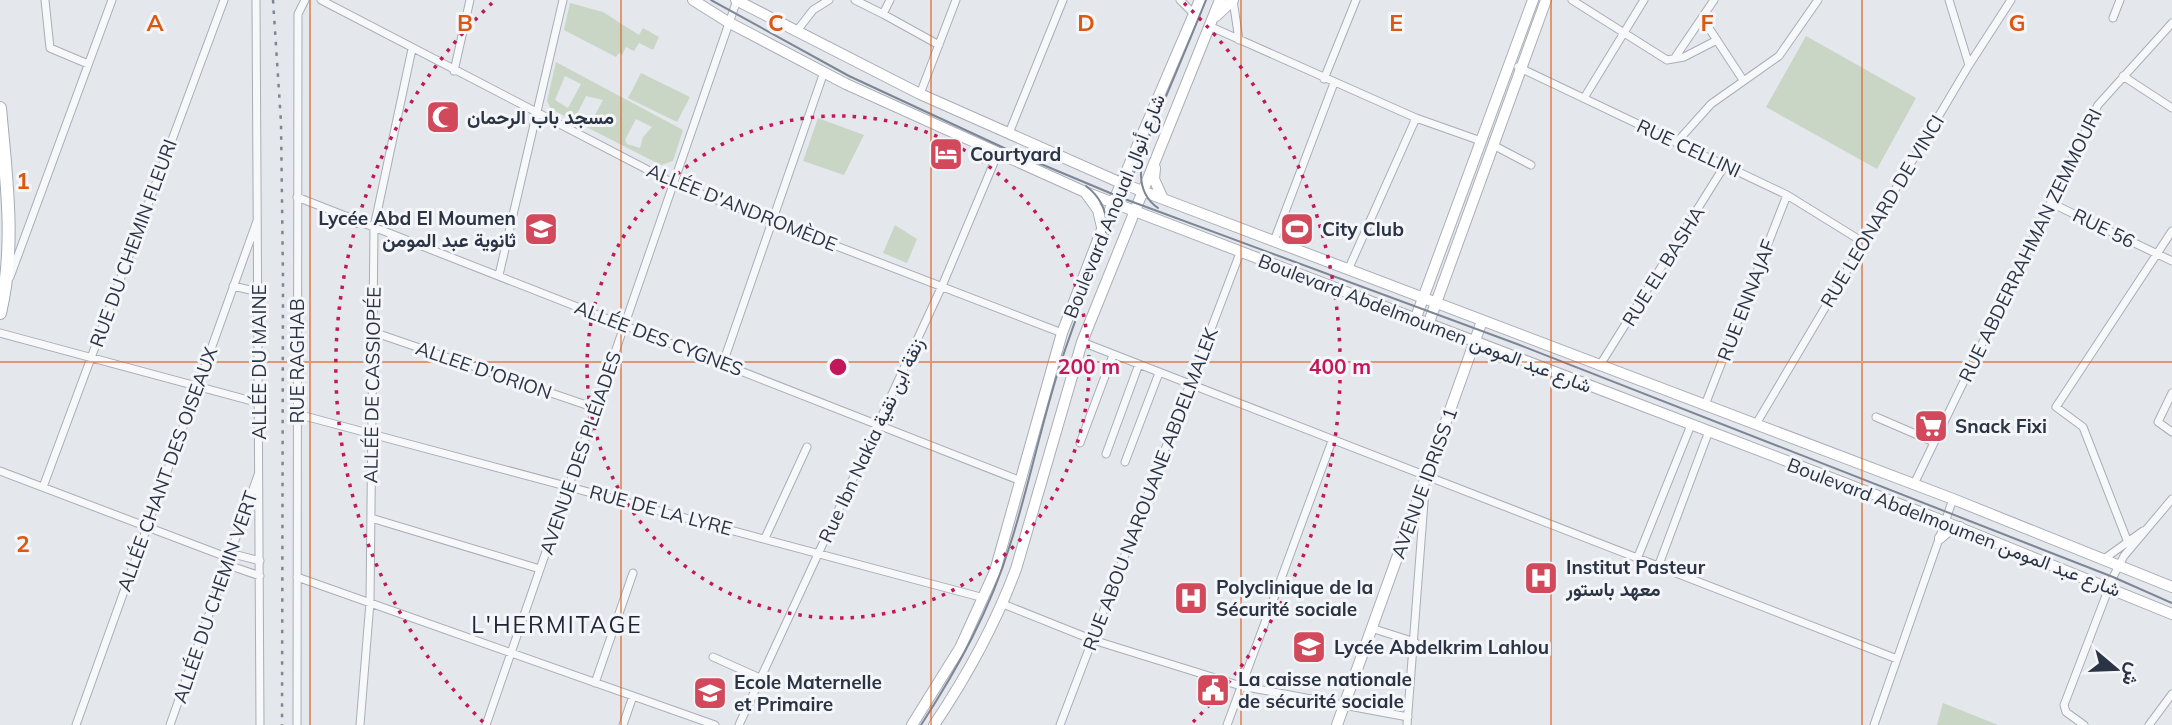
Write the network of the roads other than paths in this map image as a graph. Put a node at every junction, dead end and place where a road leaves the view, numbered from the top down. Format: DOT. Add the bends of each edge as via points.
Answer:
graph roads {
  1 [pos="45,0"];
  2 [pos="112,0"];
  3 [pos="224,0"];
  4 [pos="256,0"];
  5 [pos="305,0"];
  6 [pos="321,0"];
  7 [pos="470,0"];
  8 [pos="563,0"];
  9 [pos="693,0"];
  10 [pos="736,0"];
  11 [pos="829,0"];
  12 [pos="855,0"];
  13 [pos="890,0"];
  14 [pos="956,0"];
  15 [pos="1063,0"];
  16 [pos="1180,0"];
  17 [pos="1200,0"];
  18 [pos="1220,0"];
  19 [pos="1233,0"];
  20 [pos="1356,0"];
  21 [pos="1534,0"];
  22 [pos="1546,0"];
  23 [pos="1572,0"];
  24 [pos="1644,0"];
  25 [pos="1714,0"];
  26 [pos="1818,0"];
  27 [pos="1949,0"];
  28 [pos="2011,0"];
  29 [pos="2120,0"];
  30 [pos="883,14"];
  31 [pos="1194,14"];
  32 [pos="2113,18"];
  33 [pos="1703,19"];
  34 [pos="728,22"];
  35 [pos="1210,23"];
  36 [pos="2172,23"];
  37 [pos="796,32"];
  38 [pos="1624,34"];
  39 [pos="1239,40"];
  40 [pos="1717,40"];
  41 [pos="939,45"];
  42 [pos="412,49"];
  43 [pos="1676,57"];
  44 [pos="89,64"];
  45 [pos="1969,65"];
  46 [pos="1516,66"];
  47 [pos="454,71"];
  48 [pos="824,72"];
  49 [pos="2123,76"];
  50 [pos="1324,79"];
  51 [pos="1743,80"];
  52 [pos="1334,83"];
  53 [pos="920,94"];
  54 [pos="1584,98"];
  55 [pos="0,108"];
  56 [pos="2172,108"];
  57 [pos="538,113"];
  58 [pos="1416,118"];
  59 [pos="1009,133"];
  60 [pos="1481,141"];
  61 [pos="1676,143"];
  62 [pos="1161,145"];
  63 [pos="1493,145"];
  64 [pos="998,153"];
  65 [pos="1531,165"];
  66 [pos="1725,165"];
  67 [pos="673,183"];
  68 [pos="1121,183"];
  69 [pos="1141,191"];
  70 [pos="1085,192"];
  71 [pos="1787,195"];
  72 [pos="297,197"];
  73 [pos="1163,199"];
  74 [pos="1114,203"];
  75 [pos="2051,203"];
  76 [pos="1133,211"];
  77 [pos="259,214"];
  78 [pos="772,220"];
  79 [pos="374,227"];
  80 [pos="1102,231"];
  81 [pos="2172,231"];
  82 [pos="1274,241"];
  83 [pos="1863,242"];
  84 [pos="1240,253"];
  85 [pos="2157,254"];
  86 [pos="2172,261"];
  87 [pos="1348,270"];
  88 [pos="499,275"];
  89 [pos="233,286"];
  90 [pos="942,286"];
  91 [pos="6,287"];
  92 [pos="259,292"];
  93 [pos="1423,298"];
  94 [pos="1436,303"];
  95 [pos="0,313"];
  96 [pos="1415,320"];
  97 [pos="1482,321"];
  98 [pos="624,324"];
  99 [pos="1428,325"];
  100 [pos="373,332"];
  101 [pos="0,333"];
  102 [pos="1062,333"];
  103 [pos="1082,342"];
  104 [pos="1475,342"];
  105 [pos="1114,355"];
  106 [pos="90,358"];
  107 [pos="723,363"];
  108 [pos="1139,364"];
  109 [pos="1600,365"];
  110 [pos="1160,373"];
  111 [pos="1189,384"];
  112 [pos="197,387"];
  113 [pos="2172,393"];
  114 [pos="259,403"];
  115 [pos="1705,405"];
  116 [pos="595,408"];
  117 [pos="297,414"];
  118 [pos="1876,417"];
  119 [pos="1756,424"];
  120 [pos="879,425"];
  121 [pos="1691,425"];
  122 [pos="1709,431"];
  123 [pos="2172,432"];
  124 [pos="372,433"];
  125 [pos="1332,441"];
  126 [pos="1934,442"];
  127 [pos="1080,443"];
  128 [pos="807,447"];
  129 [pos="1106,454"];
  130 [pos="1125,462"];
  131 [pos="260,469"];
  132 [pos="0,471"];
  133 [pos="1426,478"];
  134 [pos="1021,481"];
  135 [pos="1914,484"];
  136 [pos="569,485"];
  137 [pos="43,487"];
  138 [pos="1953,499"];
  139 [pos="2172,499"];
  140 [pos="370,518"];
  141 [pos="1945,522"];
  142 [pos="147,526"];
  143 [pos="1960,527"];
  144 [pos="2147,529"];
  145 [pos="765,538"];
  146 [pos="1940,538"];
  147 [pos="2127,540"];
  148 [pos="820,553"];
  149 [pos="229,558"];
  150 [pos="1637,559"];
  151 [pos="2104,559"];
  152 [pos="260,561"];
  153 [pos="2120,565"];
  154 [pos="1658,567"];
  155 [pos="540,569"];
  156 [pos="633,573"];
  157 [pos="260,576"];
  158 [pos="297,577"];
  159 [pos="2108,587"];
  160 [pos="2172,587"];
  161 [pos="984,598"];
  162 [pos="370,602"];
  163 [pos="1003,604"];
  164 [pos="2172,614"];
  165 [pos="1371,628"];
  166 [pos="1093,640"];
  167 [pos="1415,642"];
  168 [pos="511,652"];
  169 [pos="713,657"];
  170 [pos="1897,659"];
  171 [pos="760,678"];
  172 [pos="596,683"];
  173 [pos="1241,686"];
  174 [pos="2172,694"];
  175 [pos="633,696"];
  176 [pos="1344,706"];
  177 [pos="1407,721"];
  178 [pos="76,725"];
  179 [pos="170,725"];
  180 [pos="260,725"];
  181 [pos="297,725"];
  182 [pos="360,725"];
  183 [pos="486,725"];
  184 [pos="623,725"];
  185 [pos="715,725"];
  186 [pos="739,725"];
  187 [pos="912,725"];
  188 [pos="934,725"];
  189 [pos="1060,725"];
  190 [pos="1227,725"];
  191 [pos="1337,725"];
  192 [pos="1874,725"];
  193 [pos="2084,725"];
  194 [pos="2150,725"];
  1 -- 44 [label="street" via="50,48"];
  2 -- 44 [label="street"];
  3 -- 106 [label="street, RUE DU CHEMIN FLEURI"];
  4 -- 77 [label="street, ALLÉE DU MAINE"];
  5 -- 72 [label="street, RUE RAGHAB" via="298,14"];
  6 -- 42 [label="street, ALLÉE D'ANDROMÈDE"];
  7 -- 47 [label="street"];
  8 -- 57 [label="street"];
  9 -- 34 [label="main road, Boulevard Abdelmoumen شارع عبد المومن"];
  10 -- 34 [label="street, AVENUE DES PLÉIADES"];
  10 -- 37 [label="main road, Boulevard Abdelmoumen شارع عبد المومن"];
  11 -- 37 [label="street"];
  12 -- 30 [label="street"];
  13 -- 30 [label="street"];
  14 -- 41 [label="street"];
  15 -- 59 [label="street"];
  16 -- 31 [label="street"];
  17 -- 31 [label="main road, Boulevard Anoual شارع أنوال"];
  18 -- 35 [label="main road, Boulevard Anoual شارع أنوال"];
  19 -- 35 [label="main road"];
  19 -- 39 [label="street"];
  20 -- 50 [label="street"];
  21 -- 46 [label="main road"];
  22 -- 46 [label="main road"];
  23 -- 38 [label="street"];
  24 -- 38 [label="street"];
  25 -- 33 [label="street"];
  26 -- 51 [label="street" via="1779,56"];
  27 -- 45 [label="street"];
  28 -- 45 [label="street, RUE LEONARD DE VINCI"];
  29 -- 32 [label="street"];
  30 -- 41 [label="street"];
  31 -- 68 [label="main road, Boulevard Anoual شارع أنوال"];
  33 -- 40 [label="street"];
  33 -- 43 [label="street"];
  34 -- 48 [label="main road, Boulevard Abdelmoumen شارع عبد المومن"];
  34 -- 67 [label="street, AVENUE DES PLÉIADES"];
  35 -- 39 [label="street"];
  35 -- 62 [label="main road, Boulevard Anoual شارع أنوال"];
  36 -- 49 [label="street, RUE ABDERRAHMAN ZEMMOURI"];
  37 -- 53 [label="main road, Boulevard Abdelmoumen شارع عبد المومن"];
  38 -- 43 [label="street" via="1664,59"];
  38 -- 54 [label="street"];
  39 -- 50 [label="street"];
  40 -- 43 [label="street"];
  40 -- 51 [label="street"];
  41 -- 53 [label="street"];
  42 -- 47 [label="street, ALLÉE D'ANDROMÈDE"];
  42 -- 79 [label="street, ALLÉE DE CASSIOPÉE"];
  44 -- 91 [label="street"];
  45 -- 83 [label="street, RUE LEONARD DE VINCI"];
  46 -- 54 [label="street, RUE CELLINI"];
  46 -- 60 [label="main road"];
  46 -- 63 [label="main road"];
  47 -- 57 [label="street, ALLÉE D'ANDROMÈDE"];
  48 -- 64 [label="main road, Boulevard Abdelmoumen شارع عبد المومن"];
  48 -- 78 [label="street"];
  49 -- 56 [label="street"];
  49 -- 75 [label="street, RUE ABDERRAHMAN ZEMMOURI" via="2098,105"];
  50 -- 52 [label="street"];
  51 -- 61 [label="street" via="1701,113"];
  52 -- 58 [label="street"];
  52 -- 82 [label="street"];
  53 -- 59 [label="main road, Boulevard Abdelmoumen شارع عبد المومن"];
  54 -- 61 [label="street, RUE CELLINI"];
  55 -- 91 [label="main road" via="9,219"];
  57 -- 67 [label="street, ALLÉE D'ANDROMÈDE"];
  57 -- 88 [label="street"];
  58 -- 60 [label="street"];
  58 -- 87 [label="street"];
  59 -- 68 [label="main road, Boulevard Abdelmoumen شارع عبد المومن"];
  60 -- 93 [label="main road"];
  61 -- 66 [label="street, RUE CELLINI"];
  62 -- 69 [label="main road, Boulevard Anoual شارع أنوال"];
  62 -- 73 [label="main road" via="1154,179"];
  63 -- 65 [label="street"];
  63 -- 94 [label="main road"];
  64 -- 70 [label="main road, Boulevard Abdelmoumen شارع عبد المومن"];
  64 -- 90 [label="street, Rue Ibn Nakia زنقة ابن نقية"];
  66 -- 71 [label="street, RUE CELLINI"];
  66 -- 109 [label="street, RUE EL BASHA"];
  67 -- 78 [label="street, ALLÉE D'ANDROMÈDE"];
  67 -- 98 [label="street, AVENUE DES PLÉIADES"];
  68 -- 69 [label="main road, Boulevard Abdelmoumen شارع عبد المومن"];
  68 -- 74 [label="main road, Boulevard Anoual شارع أنوال"];
  69 -- 73 [label="main road, Boulevard Abdelmoumen شارع عبد المومن"];
  69 -- 76 [label="main road, Boulevard Anoual شارع أنوال"];
  70 -- 74 [label="main road, Boulevard Abdelmoumen شارع عبد المومن"];
  70 -- 80 [label="main road" via="1101,217"];
  71 -- 83 [label="street, RUE CELLINI"];
  71 -- 115 [label="street, RUE ENNAJAF"];
  72 -- 79 [label="street, ALLÉE DES CYGNES"];
  72 -- 117 [label="street, RUE RAGHAB"];
  73 -- 82 [label="main road, Boulevard Abdelmoumen شارع عبد المومن"];
  74 -- 76 [label="main road, Boulevard Abdelmoumen شارع عبد المومن"];
  74 -- 80 [label="main road, Boulevard Anoual شارع أنوال"];
  75 -- 85 [label="street, RUE 56"];
  75 -- 126 [label="street, RUE ABDERRAHMAN ZEMMOURI"];
  76 -- 84 [label="main road, Boulevard Abdelmoumen شارع عبد المومن"];
  76 -- 103 [label="main road, Boulevard Anoual شارع أنوال"];
  77 -- 89 [label="street, ALLÉE CHANT DES OISEAUX"];
  77 -- 92 [label="street, ALLÉE DU MAINE"];
  78 -- 90 [label="street, ALLÉE D'ANDROMÈDE"];
  78 -- 107 [label="street"];
  79 -- 88 [label="street, ALLÉE DES CYGNES"];
  79 -- 100 [label="street, ALLÉE DE CASSIOPÉE"];
  80 -- 102 [label="main road, Boulevard Anoual شارع أنوال"];
  81 -- 85 [label="street"];
  82 -- 87 [label="main road, Boulevard Abdelmoumen شارع عبد المومن"];
  83 -- 119 [label="street, RUE LEONARD DE VINCI"];
  84 -- 96 [label="main road, Boulevard Abdelmoumen شارع عبد المومن"];
  84 -- 111 [label="street, RUE ABOU NAROUANE ABDELMALEK"];
  85 -- 86 [label="street, RUE 56"];
  85 -- 147 [label="street" via="2056,407 2083,427"];
  87 -- 93 [label="main road, Boulevard Abdelmoumen شارع عبد المومن"];
  88 -- 98 [label="street, ALLÉE DES CYGNES"];
  89 -- 92 [label="street"];
  89 -- 112 [label="street, ALLÉE CHANT DES OISEAUX"];
  90 -- 102 [label="street, ALLÉE D'ANDROMÈDE"];
  90 -- 120 [label="street, Rue Ibn Nakia زنقة ابن نقية"];
  91 -- 95 [label="main road"];
  92 -- 114 [label="street, ALLÉE DU MAINE"];
  93 -- 94 [label="main road, Boulevard Abdelmoumen شارع عبد المومن"];
  93 -- 96 [label="main road"];
  94 -- 97 [label="main road, Boulevard Abdelmoumen شارع عبد المومن"];
  94 -- 99 [label="main road"];
  96 -- 99 [label="main road, Boulevard Abdelmoumen شارع عبد المومن"];
  97 -- 104 [label="main road, AVENUE IDRISS 1"];
  97 -- 109 [label="main road, Boulevard Abdelmoumen شارع عبد المومن"];
  98 -- 107 [label="street, ALLÉE DES CYGNES"];
  98 -- 116 [label="street, AVENUE DES PLÉIADES"];
  99 -- 104 [label="main road, Boulevard Abdelmoumen شارع عبد المومن"];
  100 -- 116 [label="street, ALLEE D'ORION"];
  100 -- 124 [label="street, ALLÉE DE CASSIOPÉE"];
  101 -- 106 [label="street"];
  102 -- 134 [label="main road, Boulevard Anoual شارع أنوال"];
  103 -- 105 [label="street"];
  103 -- 163 [label="main road, Boulevard Anoual شارع أنوال"];
  104 -- 121 [label="main road, Boulevard Abdelmoumen شارع عبد المومن"];
  104 -- 133 [label="main road, AVENUE IDRISS 1"];
  105 -- 108 [label="street"];
  105 -- 127 [label="street"];
  106 -- 112 [label="street"];
  106 -- 137 [label="street, RUE DU CHEMIN FLEURI"];
  107 -- 120 [label="street, ALLÉE DES CYGNES"];
  108 -- 110 [label="street"];
  108 -- 129 [label="street"];
  109 -- 115 [label="main road, Boulevard Abdelmoumen شارع عبد المومن"];
  110 -- 111 [label="street"];
  110 -- 130 [label="street"];
  111 -- 125 [label="street"];
  111 -- 166 [label="street, RUE ABOU NAROUANE ABDELMALEK"];
  112 -- 114 [label="street"];
  112 -- 142 [label="street, ALLÉE CHANT DES OISEAUX"];
  113 -- 123 [label="street" via="2159,416 2159,425"];
  114 -- 131 [label="street, ALLÉE DU MAINE"];
  115 -- 119 [label="main road, Boulevard Abdelmoumen شارع عبد المومن"];
  116 -- 136 [label="street, AVENUE DES PLÉIADES"];
  117 -- 124 [label="street, RUE DE LA LYRE"];
  117 -- 158 [label="street, RUE RAGHAB"];
  118 -- 126 [label="street"];
  119 -- 135 [label="main road, Boulevard Abdelmoumen شارع عبد المومن"];
  120 -- 134 [label="street, ALLÉE DES CYGNES"];
  120 -- 148 [label="street, Rue Ibn Nakia زنقة ابن نقية"];
  121 -- 122 [label="main road, Boulevard Abdelmoumen شارع عبد المومن"];
  121 -- 150 [label="street"];
  122 -- 141 [label="main road, Boulevard Abdelmoumen شارع عبد المومن"];
  122 -- 154 [label="street"];
  124 -- 136 [label="street, RUE DE LA LYRE"];
  124 -- 140 [label="street, ALLÉE DE CASSIOPÉE"];
  125 -- 133 [label="street"];
  125 -- 173 [label="street"];
  126 -- 135 [label="street, RUE ABDERRAHMAN ZEMMOURI"];
  128 -- 145 [label="street"];
  131 -- 149 [label="street, ALLÉE DU CHEMIN VERT"];
  131 -- 152 [label="street, ALLÉE DU MAINE"];
  132 -- 137 [label="street"];
  133 -- 150 [label="street"];
  133 -- 165 [label="main road, AVENUE IDRISS 1"];
  133 -- 167 [label="street"];
  134 -- 161 [label="main road, Boulevard Anoual شارع أنوال"];
  135 -- 138 [label="main road, Boulevard Abdelmoumen شارع عبد المومن"];
  136 -- 145 [label="street, RUE DE LA LYRE"];
  136 -- 155 [label="street, AVENUE DES PLÉIADES"];
  137 -- 142 [label="street"];
  138 -- 141 [label="street"];
  138 -- 151 [label="main road, Boulevard Abdelmoumen شارع عبد المومن"];
  139 -- 144 [label="street"];
  140 -- 155 [label="street"];
  140 -- 162 [label="street, ALLÉE DE CASSIOPÉE"];
  141 -- 143 [label="main road, Boulevard Abdelmoumen شارع عبد المومن"];
  141 -- 146 [label="street"];
  142 -- 149 [label="street"];
  142 -- 178 [label="street, ALLÉE CHANT DES OISEAUX"];
  143 -- 146 [label="main road"];
  143 -- 159 [label="main road, Boulevard Abdelmoumen شارع عبد المومن"];
  144 -- 147 [label="street"];
  144 -- 153 [label="street"];
  145 -- 148 [label="street, RUE DE LA LYRE"];
  146 -- 170 [label="street"];
  147 -- 151 [label="street"];
  148 -- 161 [label="street, RUE DE LA LYRE"];
  148 -- 171 [label="street, Rue Ibn Nakia زنقة ابن نقية"];
  149 -- 152 [label="street" via="237,555"];
  149 -- 157 [label="street" via="234,567"];
  149 -- 179 [label="street, ALLÉE DU CHEMIN VERT"];
  150 -- 154 [label="street"];
  151 -- 153 [label="main road, Boulevard Abdelmoumen شارع عبد المومن"];
  152 -- 157 [label="street, ALLÉE DU MAINE"];
  153 -- 159 [label="street"];
  153 -- 160 [label="main road, Boulevard Abdelmoumen شارع عبد المومن"];
  154 -- 170 [label="street"];
  155 -- 168 [label="street, AVENUE DES PLÉIADES"];
  156 -- 172 [label="street"];
  157 -- 180 [label="street, ALLÉE DU MAINE"];
  158 -- 162 [label="street"];
  158 -- 181 [label="street, RUE RAGHAB"];
  159 -- 164 [label="main road, Boulevard Abdelmoumen شارع عبد المومن"];
  159 -- 193 [label="street" via="2064,702 2066,712"];
  161 -- 187 [label="main road, Boulevard Anoual شارع أنوال" via="960,648"];
  162 -- 168 [label="street"];
  162 -- 182 [label="street, ALLÉE DE CASSIOPÉE"];
  163 -- 166 [label="street"];
  163 -- 188 [label="main road, Boulevard Anoual شارع أنوال"];
  165 -- 167 [label="street"];
  165 -- 176 [label="main road, AVENUE IDRISS 1"];
  166 -- 173 [label="street"];
  166 -- 189 [label="street, RUE ABOU NAROUANE ABDELMALEK"];
  167 -- 177 [label="street"];
  168 -- 172 [label="street"];
  168 -- 183 [label="street, AVENUE DES PLÉIADES"];
  169 -- 171 [label="street"];
  170 -- 192 [label="street"];
  171 -- 186 [label="street, Rue Ibn Nakia زنقة ابن نقية"];
  172 -- 175 [label="street"];
  173 -- 176 [label="street"];
  173 -- 190 [label="street"];
  174 -- 194 [label="street"];
  175 -- 184 [label="street"];
  175 -- 185 [label="street"];
  176 -- 177 [label="street"];
  176 -- 191 [label="main road, AVENUE IDRISS 1"];
}
